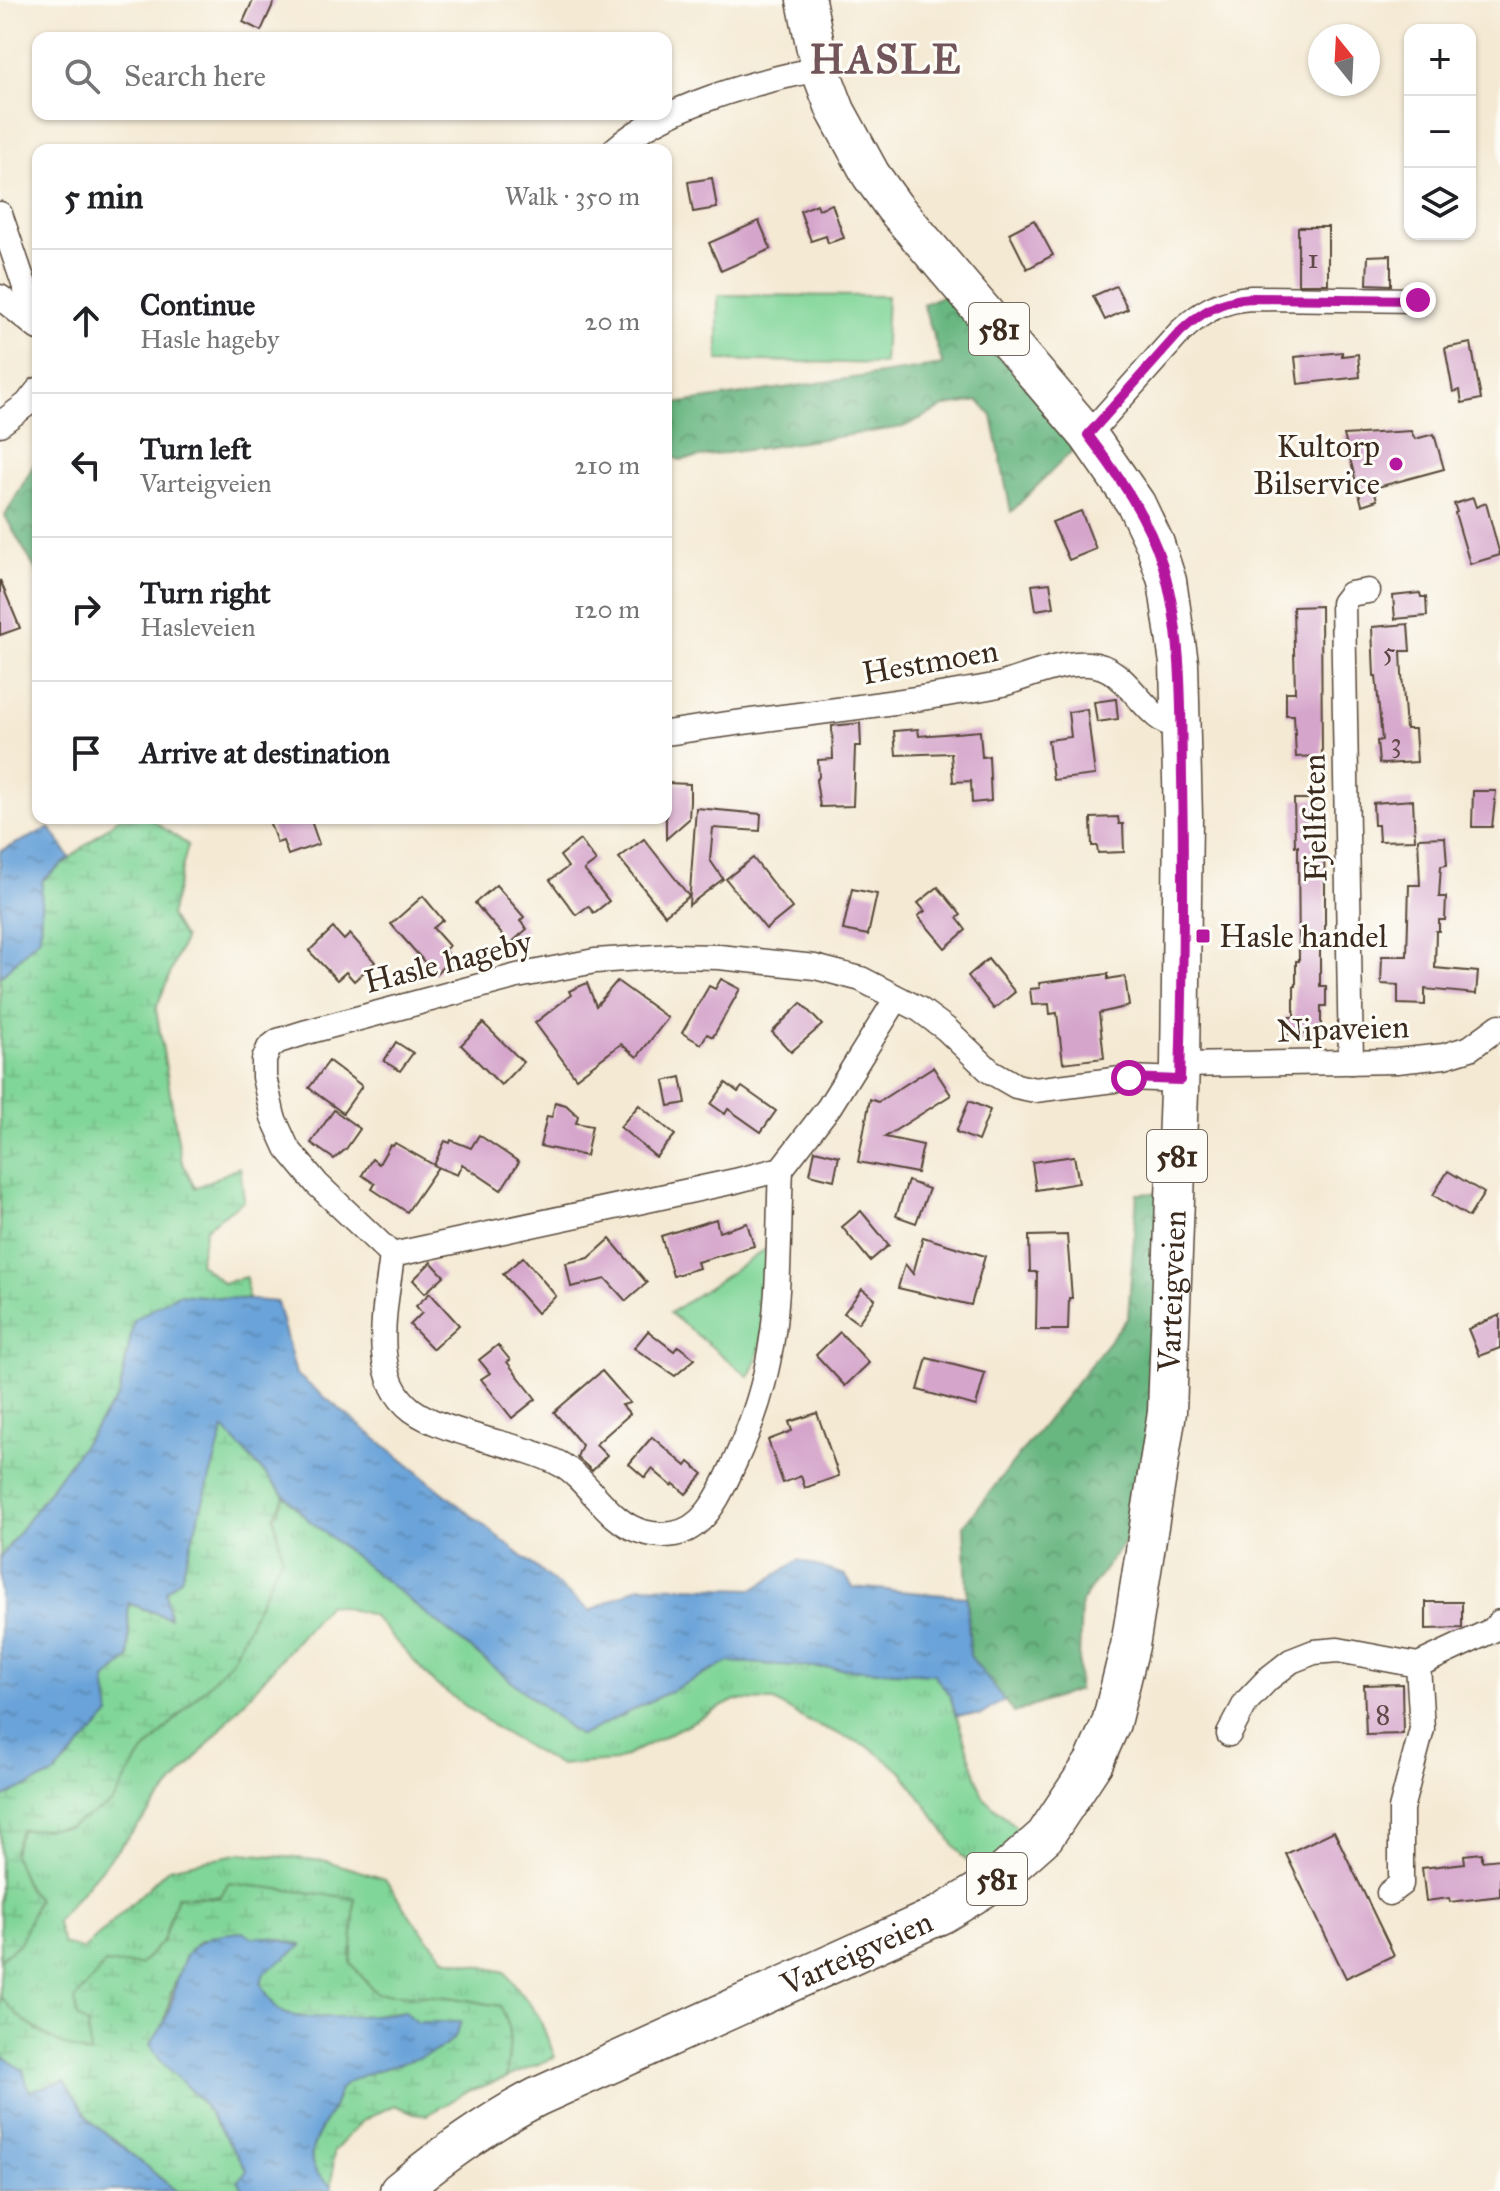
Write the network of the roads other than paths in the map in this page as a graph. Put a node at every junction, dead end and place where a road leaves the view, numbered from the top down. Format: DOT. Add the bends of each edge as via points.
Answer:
graph roads {
  1 [pos="806,0"];
  2 [pos="820,69"];
  3 [pos="672,113"];
  4 [pos="656,120"];
  5 [pos="622,144"];
  6 [pos="0,214"];
  7 [pos="0,297"];
  8 [pos="1418,300"];
  9 [pos="32,308"];
  10 [pos="32,321"];
  11 [pos="32,398"];
  12 [pos="0,424"];
  13 [pos="1088,435"];
  14 [pos="1368,591"];
  15 [pos="1182,728"];
  16 [pos="672,732"];
  17 [pos="897,998"];
  18 [pos="1500,1026"];
  19 [pos="1351,1062"];
  20 [pos="1180,1073"];
  21 [pos="781,1169"];
  22 [pos="392,1255"];
  23 [pos="1500,1622"];
  24 [pos="1418,1665"];
  25 [pos="1229,1734"];
  26 [pos="1389,1893"];
  27 [pos="399,2191"];
  1 -- 2 [label="main road, Varteigveien / 581"];
  2 -- 3 [label="street"];
  2 -- 13 [label="main road, Varteigveien / 581" via="857,153 894,207"];
  4 -- 5 [label="street"];
  6 -- 9 [label="street"];
  7 -- 10 [label="street"];
  8 -- 13 [label="street" via="1228,300 1193,319"];
  11 -- 12 [label="street"];
  13 -- 15 [label="main road, Varteigveien / 581" via="1136,504 1162,563 1175,627"];
  14 -- 19 [label="street, Fjellfoten" via="1350,594 1343,603"];
  15 -- 16 [label="street, Hestmoen" via="1161,721 1113,674 1088,664 915,700"];
  15 -- 20 [label="main road, Varteigveien / 581"];
  17 -- 20 [label="street, Hasle hageby" via="1016,1086 1035,1090"];
  17 -- 21 [label="street" via="829,1107"];
  17 -- 22 [label="street, Hasle hageby" via="861,979 815,967 719,957 624,958 466,987 278,1041 264,1060 264,1077 287,1148"];
  18 -- 19 [label="street, Nipaveien" via="1457,1053"];
  19 -- 20 [label="street, Nipaveien"];
  20 -- 27 [label="main road, Varteigveien / 581" via="1167,1412 1130,1646 1094,1762 1045,1836 991,1884 942,1914 537,2097 454,2147"];
  21 -- 22 [label="street"];
  21 -- 22 [label="street" via="775,1309 764,1380 745,1441 717,1501 697,1524 675,1534 632,1528 553,1461 411,1409 395,1390 385,1357"];
  23 -- 24 [label="street"];
  24 -- 25 [label="street" via="1338,1650 1314,1652 1268,1679 1246,1702"];
  24 -- 26 [label="street" via="1422,1729 1401,1809 1401,1884"];
}
